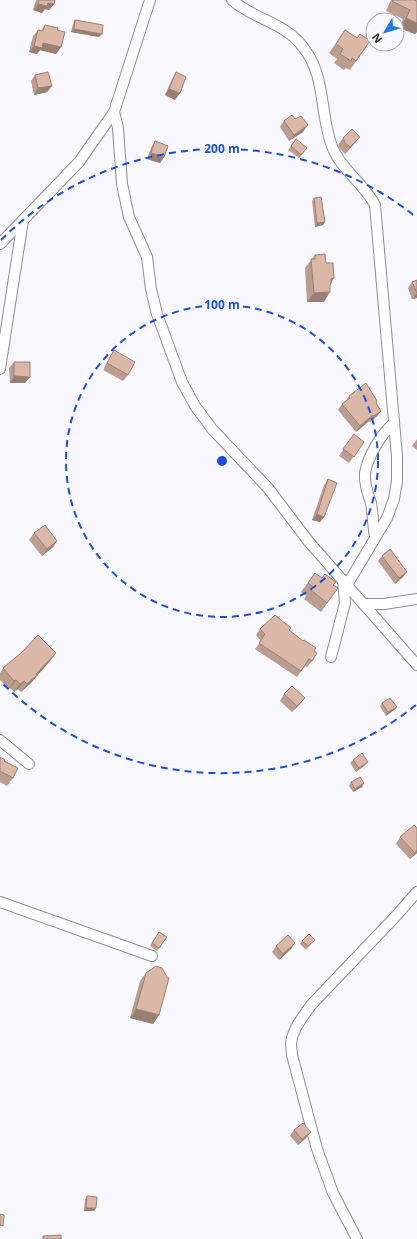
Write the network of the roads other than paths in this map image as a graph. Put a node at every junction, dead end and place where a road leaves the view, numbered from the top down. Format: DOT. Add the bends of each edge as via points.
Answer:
graph roads {
  1 [pos="150,0"];
  2 [pos="232,0"];
  3 [pos="114,112"];
  4 [pos="23,220"];
  5 [pos="0,244"];
  6 [pos="0,369"];
  7 [pos="394,423"];
  8 [pos="376,537"];
  9 [pos="345,583"];
  10 [pos="417,599"];
  11 [pos="364,604"];
  12 [pos="331,658"];
  13 [pos="417,666"];
  14 [pos="0,740"];
  15 [pos="29,764"];
  16 [pos="417,892"];
  17 [pos="0,902"];
  18 [pos="152,956"];
  19 [pos="357,1239"];
  1 -- 3 [label="street"];
  2 -- 7 [label="street" via="245,10 279,26 310,55 318,72 333,150 375,205"];
  3 -- 4 [label="street" via="78,162"];
  3 -- 9 [label="street" via="118,128 122,184 129,217 147,257 153,301 182,382 203,419 268,488 309,542"];
  4 -- 5 [label="street"];
  4 -- 6 [label="street"];
  7 -- 8 [label="street" via="397,456 394,499"];
  7 -- 8 [label="street" via="386,430 372,453 365,474"];
  8 -- 9 [label="street"];
  9 -- 11 [label="street"];
  9 -- 12 [label="street" via="345,603"];
  10 -- 11 [label="street"];
  11 -- 13 [label="street"];
  14 -- 15 [label="street"];
  16 -- 19 [label="street" via="312,1004 301,1019 291,1043 317,1149 333,1193"];
  17 -- 18 [label="street"];
}
